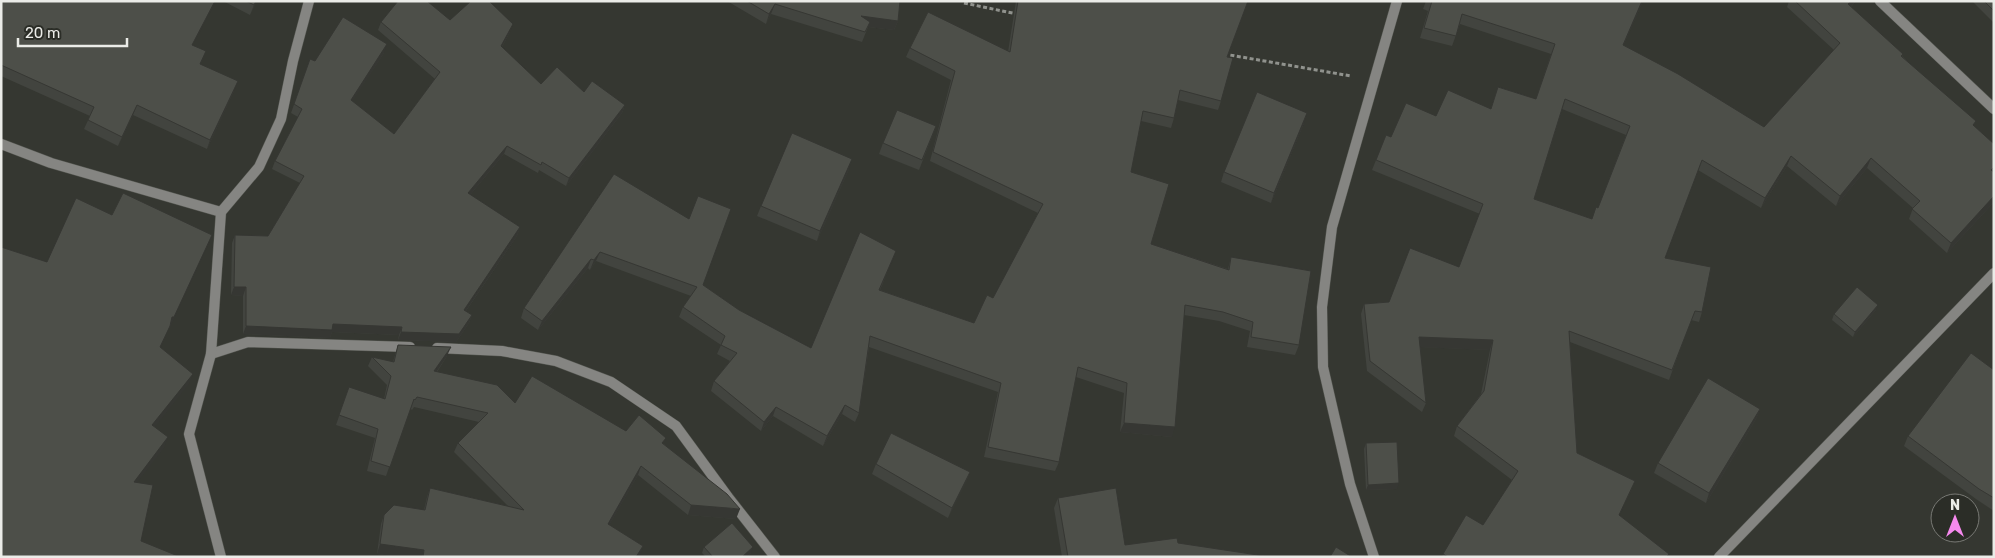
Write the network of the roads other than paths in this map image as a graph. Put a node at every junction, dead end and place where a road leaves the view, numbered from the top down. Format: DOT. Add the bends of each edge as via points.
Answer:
graph roads {
  1 [pos="310,1"];
  2 [pos="1397,1"];
  3 [pos="1880,1"];
  4 [pos="1994,109"];
  5 [pos="1,144"];
  6 [pos="221,212"];
  7 [pos="1994,273"];
  8 [pos="211,354"];
  9 [pos="221,557"];
  10 [pos="775,557"];
  11 [pos="1374,557"];
  12 [pos="1719,557"];
  1 -- 6 [label="street" via="281,119 259,167"];
  2 -- 11 [label="street" via="1332,227 1322,307 1323,367 1350,484"];
  3 -- 4 [label="street"];
  5 -- 6 [label="street"];
  6 -- 8 [label="street"];
  7 -- 12 [label="street"];
  8 -- 9 [label="street" via="190,434"];
  8 -- 10 [label="street" via="248,342 502,351 556,362 611,382 676,426"];
}
